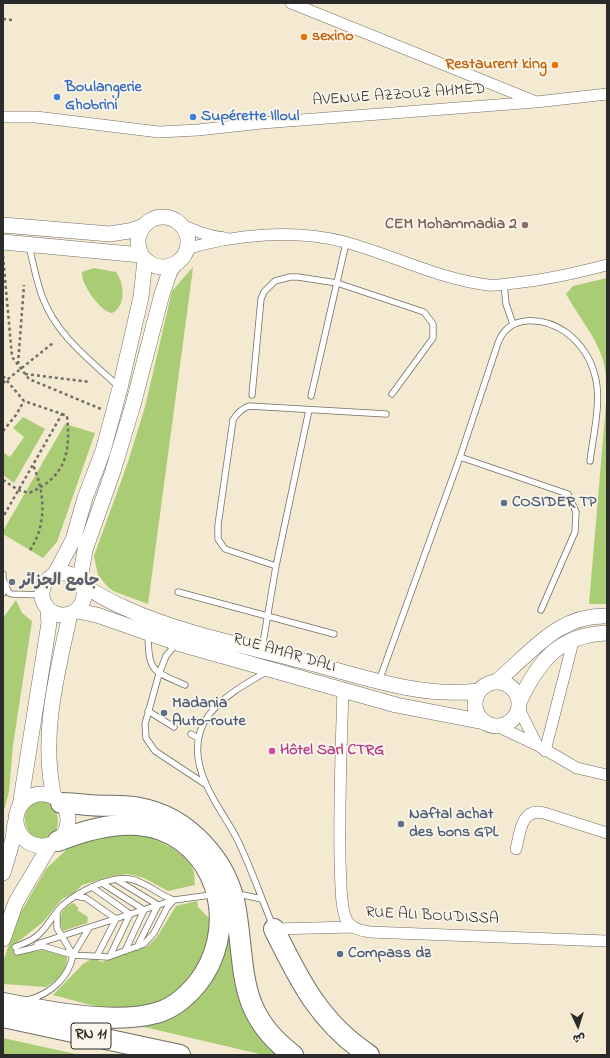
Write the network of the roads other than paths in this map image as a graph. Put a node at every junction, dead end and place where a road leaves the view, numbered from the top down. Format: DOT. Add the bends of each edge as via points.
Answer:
graph roads {
  1 [pos="291,3"];
  2 [pos="607,94"];
  3 [pos="536,102"];
  4 [pos="3,118"];
  5 [pos="175,221"];
  6 [pos="3,225"];
  7 [pos="144,226"];
  8 [pos="233,239"];
  9 [pos="3,242"];
  10 [pos="346,243"];
  11 [pos="29,246"];
  12 [pos="186,249"];
  13 [pos="143,258"];
  14 [pos="175,264"];
  15 [pos="607,265"];
  16 [pos="337,283"];
  17 [pos="504,284"];
  18 [pos="513,324"];
  19 [pos="120,388"];
  20 [pos="392,394"];
  21 [pos="252,395"];
  22 [pos="311,396"];
  23 [pos="308,410"];
  24 [pos="386,414"];
  25 [pos="460,457"];
  26 [pos="590,461"];
  27 [pos="276,566"];
  28 [pos="3,574"];
  29 [pos="55,574"];
  30 [pos="4,579"];
  31 [pos="81,582"];
  32 [pos="178,592"];
  33 [pos="3,593"];
  34 [pos="42,595"];
  35 [pos="48,610"];
  36 [pos="541,610"];
  37 [pos="73,612"];
  38 [pos="266,616"];
  39 [pos="607,616"];
  40 [pos="607,633"];
  41 [pos="148,634"];
  42 [pos="334,634"];
  43 [pos="574,638"];
  44 [pos="177,643"];
  45 [pos="262,650"];
  46 [pos="270,670"];
  47 [pos="159,674"];
  48 [pos="378,681"];
  49 [pos="496,682"];
  50 [pos="185,685"];
  51 [pos="343,690"];
  52 [pos="479,691"];
  53 [pos="519,706"];
  54 [pos="148,711"];
  55 [pos="490,724"];
  56 [pos="174,727"];
  57 [pos="190,734"];
  58 [pos="198,738"];
  59 [pos="541,748"];
  60 [pos="607,775"];
  61 [pos="206,784"];
  62 [pos="58,800"];
  63 [pos="20,806"];
  64 [pos="15,823"];
  65 [pos="607,833"];
  66 [pos="54,843"];
  67 [pos="516,849"];
  68 [pos="3,873"];
  69 [pos="117,880"];
  70 [pos="102,884"];
  71 [pos="92,887"];
  72 [pos="211,895"];
  73 [pos="243,895"];
  74 [pos="76,896"];
  75 [pos="262,898"];
  76 [pos="174,900"];
  77 [pos="158,905"];
  78 [pos="144,910"];
  79 [pos="57,912"];
  80 [pos="130,914"];
  81 [pos="116,919"];
  82 [pos="352,927"];
  83 [pos="89,928"];
  84 [pos="274,929"];
  85 [pos="62,936"];
  86 [pos="607,941"];
  87 [pos="13,947"];
  88 [pos="137,947"];
  89 [pos="124,951"];
  90 [pos="74,955"];
  91 [pos="97,956"];
  92 [pos="110,956"];
  93 [pos="5,1008"];
  94 [pos="180,1055"];
  95 [pos="293,1055"];
  96 [pos="369,1055"];
  1 -- 3 [label="street"];
  2 -- 3 [label="street, AVENUE AZZOUZ AHMED"];
  3 -- 4 [label="street, AVENUE AZZOUZ AHMED" via="167,132 36,117"];
  5 -- 7 [label="street" via="159,218"];
  5 -- 8 [label="street" via="208,236"];
  5 -- 12 [label="street" via="186,233"];
  6 -- 7 [label="street" via="110,234"];
  7 -- 13 [label="street" via="138,239"];
  8 -- 10 [label="street" via="273,235 311,236"];
  8 -- 12 [label="street"];
  9 -- 11 [label="street"];
  10 -- 16 [label="lane"];
  10 -- 17 [label="street" via="459,279 489,285"];
  11 -- 13 [label="street"];
  11 -- 19 [label="lane" via="42,296 59,328 77,349"];
  12 -- 14 [label="street"];
  13 -- 14 [label="street" via="158,266"];
  13 -- 19 [label="street" via="141,297"];
  14 -- 31 [label="street" via="168,275 160,300 127,427 85,550"];
  15 -- 17 [label="street" via="542,280"];
  16 -- 20 [label="lane" via="424,312 433,324 433,338"];
  16 -- 21 [label="lane" via="290,277 275,281 264,292 260,307"];
  16 -- 22 [label="lane"];
  17 -- 18 [label="lane" via="506,304"];
  18 -- 25 [label="lane" via="501,335"];
  18 -- 26 [label="lane" via="529,320 552,324 567,333 591,361 597,390"];
  19 -- 29 [label="street" via="103,451 85,498 73,540"];
  23 -- 24 [label="lane"];
  23 -- 27 [label="lane"];
  23 -- 27 [label="lane" via="249,406 238,412 233,420 218,539 225,549"];
  25 -- 36 [label="lane" via="568,494 576,512 576,532"];
  25 -- 48 [label="lane"];
  27 -- 38 [label="lane"];
  28 -- 30 [label="lane"];
  29 -- 31 [label="street" via="71,574"];
  29 -- 34 [label="street" via="46,581"];
  30 -- 33 [label="lane"];
  30 -- 34 [label="lane" via="9,593"];
  31 -- 37 [label="street" via="84,599"];
  31 -- 45 [label="street, RUE AMAR DALI" via="123,608"];
  32 -- 38 [label="lane"];
  34 -- 35 [label="street"];
  35 -- 37 [label="street" via="55,614"];
  35 -- 63 [label="street" via="49,623"];
  37 -- 41 [label="street, RUE AMAR DALI" via="96,615"];
  37 -- 62 [label="street" via="64,634 49,733 49,775"];
  38 -- 42 [label="lane"];
  38 -- 45 [label="lane"];
  39 -- 49 [label="street" via="576,620 559,628"];
  40 -- 43 [label="street" via="593,633"];
  41 -- 44 [label="street, RUE AMAR DALI"];
  41 -- 47 [label="lane" via="149,661"];
  43 -- 53 [label="street" via="562,644 536,671"];
  43 -- 59 [label="street"];
  44 -- 46 [label="street, RUE AMAR DALI"];
  44 -- 47 [label="lane" via="166,656"];
  45 -- 48 [label="street, RUE AMAR DALI"];
  46 -- 51 [label="street, RUE AMAR DALI"];
  46 -- 58 [label="lane" via="217,704 208,713"];
  47 -- 50 [label="lane"];
  47 -- 54 [label="lane"];
  48 -- 52 [label="street, RUE AMAR DALI" via="432,692"];
  49 -- 52 [label="street"];
  49 -- 53 [label="street" via="509,685 514,690"];
  51 -- 55 [label="street, RUE AMAR DALI" via="419,710"];
  51 -- 82 [label="street, RUE ALI BOUDISSA" via="339,831 344,909 346,919"];
  52 -- 55 [label="street" via="475,704 479,717"];
  53 -- 55 [label="street" via="511,721"];
  53 -- 59 [label="street"];
  54 -- 56 [label="lane"];
  54 -- 61 [label="lane" via="145,732 150,746"];
  55 -- 59 [label="street"];
  57 -- 58 [label="lane"];
  58 -- 61 [label="lane" via="198,760"];
  59 -- 60 [label="street" via="577,768"];
  61 -- 75 [label="lane" via="238,840"];
  62 -- 63 [label="street" via="45,794 35,795 27,798"];
  62 -- 66 [label="street" via="68,818 67,827"];
  62 -- 95 [label="highway" via="141,808 172,820 207,848 222,870 231,891 249,999 254,1013 272,1038"];
  63 -- 64 [label="street"];
  64 -- 66 [label="street" via="19,833 28,842 41,846"];
  64 -- 68 [label="street"];
  65 -- 67 [label="street" via="534,812 522,821"];
  66 -- 87 [label="street" via="16,902"];
  66 -- 93 [label="highway" via="96,829 128,825 161,830 183,843 196,854 215,887 221,922 215,953 206,973 192,990 170,1008 155,1014 100,1017"];
  69 -- 70 [label="lane"];
  69 -- 76 [label="lane" via="136,881"];
  69 -- 77 [label="lane"];
  70 -- 71 [label="lane"];
  70 -- 78 [label="lane"];
  71 -- 74 [label="lane"];
  71 -- 80 [label="lane"];
  72 -- 76 [label="lane"];
  73 -- 75 [label="lane"];
  74 -- 79 [label="lane"];
  74 -- 81 [label="lane" via="86,898"];
  75 -- 84 [label="lane"];
  76 -- 77 [label="lane"];
  76 -- 88 [label="lane" via="150,938"];
  77 -- 78 [label="lane"];
  77 -- 88 [label="lane"];
  78 -- 80 [label="lane"];
  78 -- 89 [label="lane"];
  79 -- 85 [label="lane" via="58,928"];
  79 -- 87 [label="lane" via="36,937"];
  80 -- 81 [label="lane"];
  80 -- 92 [label="lane"];
  81 -- 83 [label="lane"];
  81 -- 91 [label="lane"];
  82 -- 84 [label="street"];
  82 -- 86 [label="street, RUE ALI BOUDISSA" via="369,932"];
  83 -- 85 [label="lane"];
  83 -- 90 [label="lane"];
  84 -- 96 [label="highway" via="293,969 322,1014 351,1043"];
  85 -- 87 [label="lane"];
  85 -- 90 [label="lane"];
  87 -- 90 [label="lane" via="42,946"];
  88 -- 89 [label="lane"];
  89 -- 92 [label="lane"];
  90 -- 91 [label="lane"];
  90 -- 93 [label="lane" via="72,965 57,985 36,998"];
  91 -- 92 [label="lane"];
  93 -- 94 [label="highway, RN 11"];
}
